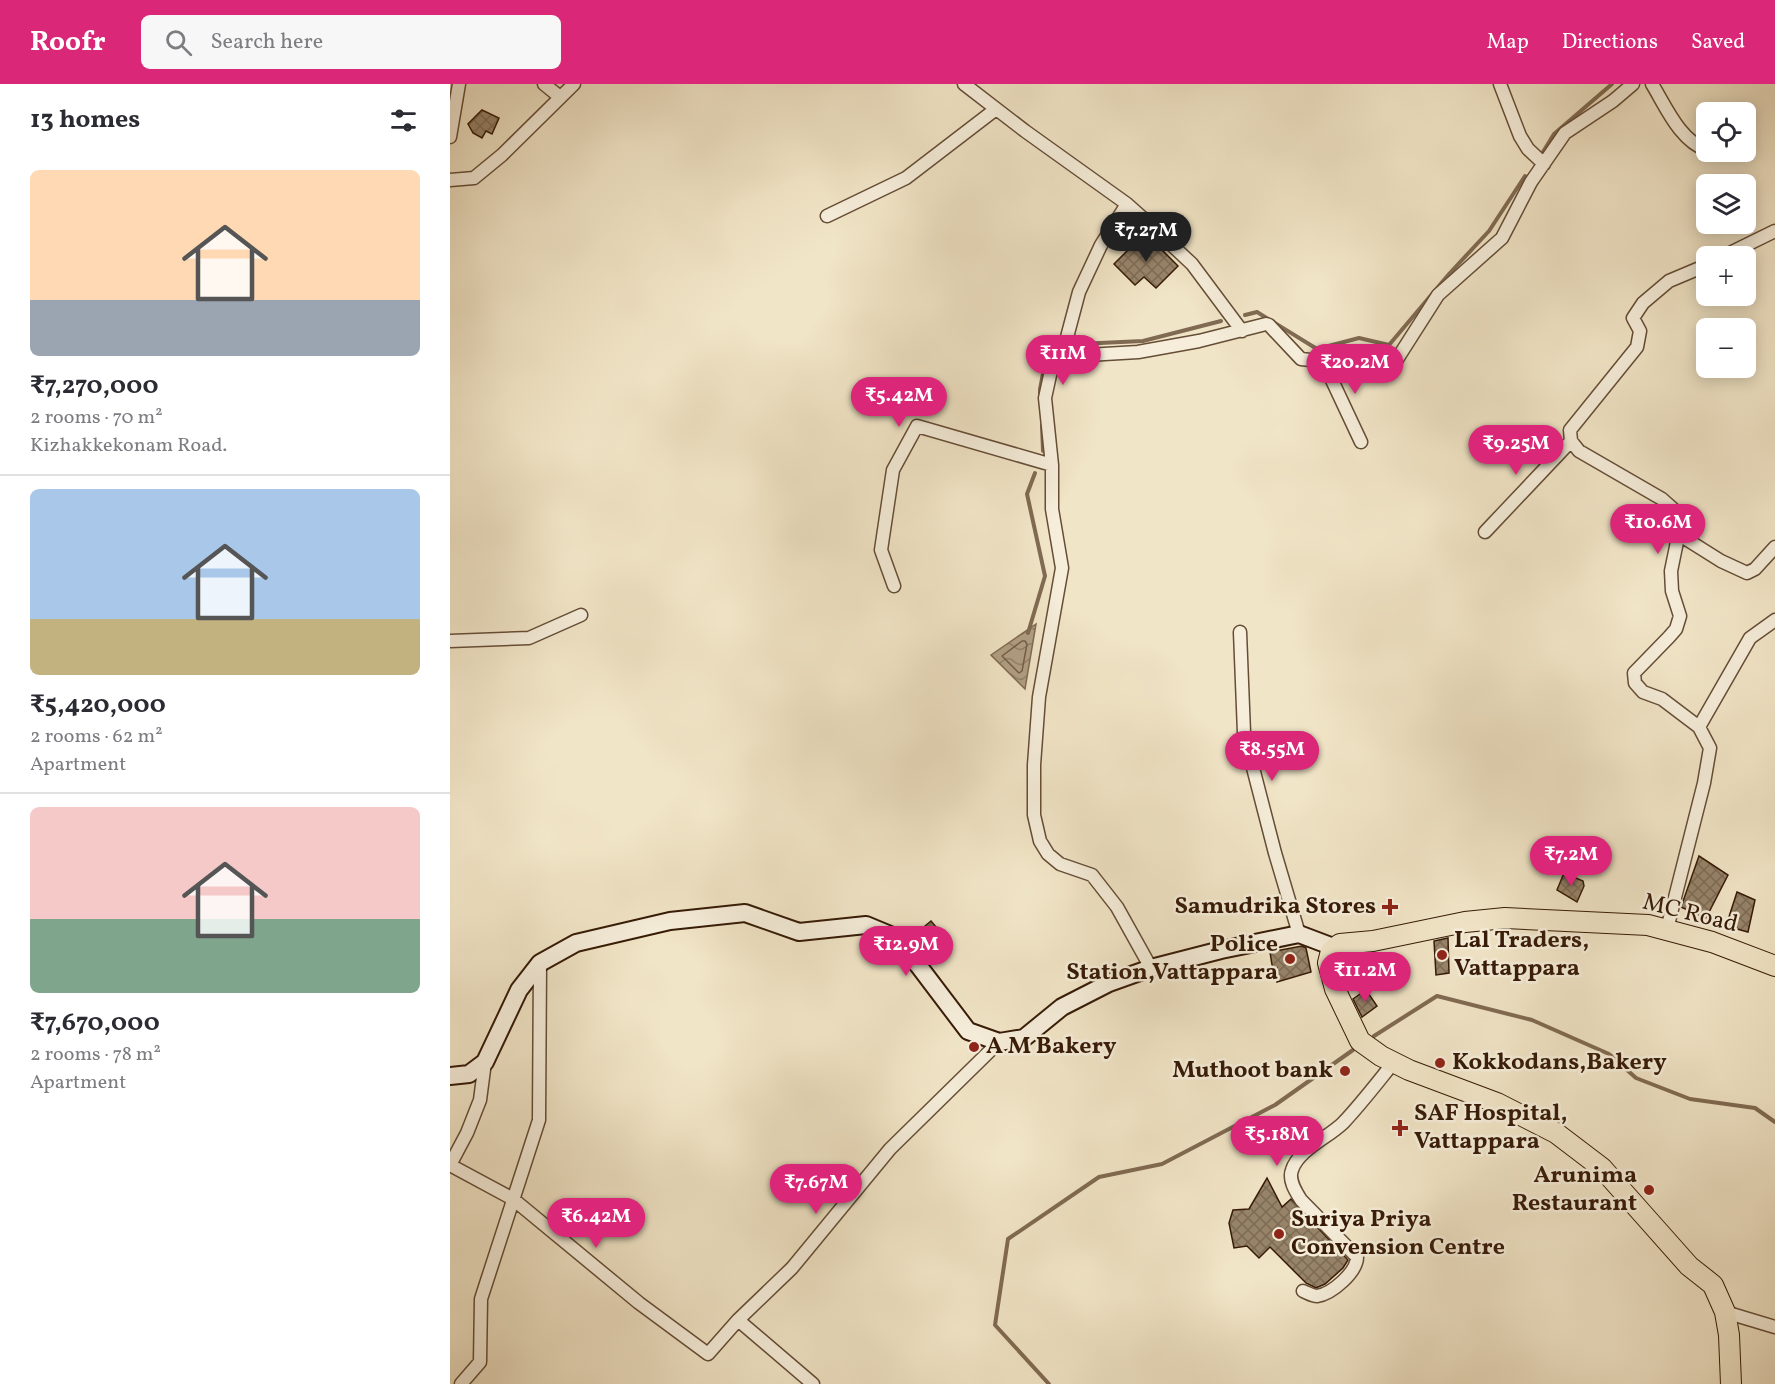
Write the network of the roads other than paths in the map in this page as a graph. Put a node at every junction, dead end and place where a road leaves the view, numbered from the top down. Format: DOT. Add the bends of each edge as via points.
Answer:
graph roads {
  1 [pos="459,84"];
  2 [pos="544,84"];
  3 [pos="574,84"];
  4 [pos="964,84"];
  5 [pos="1500,84"];
  6 [pos="1633,84"];
  7 [pos="1652,84"];
  8 [pos="560,98"];
  9 [pos="996,109"];
  10 [pos="450,137"];
  11 [pos="1696,144"];
  12 [pos="1544,164"];
  13 [pos="450,180"];
  14 [pos="1126,204"];
  15 [pos="827,216"];
  16 [pos="1775,231"];
  17 [pos="1744,246"];
  18 [pos="1696,270"];
  19 [pos="1242,331"];
  20 [pos="1062,356"];
  21 [pos="1323,361"];
  22 [pos="1571,441"];
  23 [pos="1361,442"];
  24 [pos="1052,465"];
  25 [pos="1485,532"];
  26 [pos="1678,534"];
  27 [pos="1775,548"];
  28 [pos="894,586"];
  29 [pos="581,615"];
  30 [pos="1775,620"];
  31 [pos="1240,632"];
  32 [pos="450,641"];
  33 [pos="1700,727"];
  34 [pos="1667,929"];
  35 [pos="1299,934"];
  36 [pos="1335,948"];
  37 [pos="540,963"];
  38 [pos="1775,966"];
  39 [pos="1151,968"];
  40 [pos="999,1042"];
  41 [pos="485,1062"];
  42 [pos="1394,1062"];
  43 [pos="450,1076"];
  44 [pos="450,1165"];
  45 [pos="513,1199"];
  46 [pos="1303,1291"];
  47 [pos="1725,1312"];
  48 [pos="738,1320"];
  49 [pos="1775,1327"];
  50 [pos="461,1384"];
  51 [pos="813,1384"];
  52 [pos="1731,1384"];
  1 -- 10 [label="street"];
  2 -- 8 [label="street"];
  3 -- 8 [label="street"];
  4 -- 9 [label="street"];
  5 -- 12 [label="street" via="1520,136"];
  6 -- 12 [label="street" via="1565,133"];
  7 -- 11 [label="street" via="1685,135"];
  8 -- 13 [label="street" via="474,178"];
  9 -- 14 [label="street"];
  9 -- 15 [label="street" via="906,178"];
  12 -- 21 [label="street" via="1502,238 1438,296 1394,364 1354,354"];
  14 -- 19 [label="street" via="1192,264"];
  14 -- 20 [label="street" via="1079,292"];
  16 -- 17 [label="street"];
  18 -- 22 [label="street" via="1669,281 1643,303 1633,318 1640,331 1637,347 1570,430"];
  19 -- 20 [label="street" via="1138,352"];
  19 -- 21 [label="street" via="1269,325 1301,359"];
  20 -- 24 [label="street" via="1054,357 1045,398"];
  21 -- 23 [label="street"];
  22 -- 25 [label="street"];
  22 -- 26 [label="street" via="1579,451 1662,499 1681,516 1683,524"];
  24 -- 28 [label="street" via="916,426 893,470 881,550"];
  24 -- 39 [label="street" via="1052,509 1062,568 1039,697 1034,815 1040,841 1048,854 1060,864 1092,875 1117,907"];
  26 -- 27 [label="street" via="1747,573"];
  26 -- 33 [label="street" via="1671,571 1680,616 1676,629 1634,673 1635,684"];
  29 -- 32 [label="street" via="529,638"];
  30 -- 33 [label="street" via="1750,638"];
  31 -- 35 [label="street" via="1244,733"];
  33 -- 34 [label="street" via="1710,748"];
  34 -- 36 [label="main road, MC Road" via="1505,918 1340,944"];
  34 -- 38 [label="main road, MC Road"];
  35 -- 36 [label="main road"];
  35 -- 39 [label="main road"];
  36 -- 42 [label="main road" via="1328,963 1332,980 1360,1041"];
  37 -- 40 [label="main road" via="576,943 670,921 745,913 799,932 866,925 890,935 968,1031"];
  37 -- 41 [label="main road" via="519,990"];
  37 -- 45 [label="street" via="539,1120"];
  39 -- 40 [label="main road" via="1109,983 1062,1007 1024,1038"];
  40 -- 48 [label="street" via="890,1149 792,1268"];
  41 -- 43 [label="main road" via="469,1074"];
  41 -- 44 [label="street" via="480,1100"];
  42 -- 46 [label="street" via="1364,1100 1300,1157 1291,1170 1301,1200 1357,1257 1357,1264 1326,1294 1314,1296"];
  42 -- 47 [label="main road" via="1497,1103 1556,1133 1602,1168 1689,1266 1713,1285"];
  44 -- 45 [label="street"];
  45 -- 48 [label="street" via="639,1303 708,1354"];
  45 -- 50 [label="street" via="481,1299 480,1362"];
  47 -- 49 [label="street"];
  47 -- 52 [label="main road"];
  48 -- 51 [label="street"];
}
